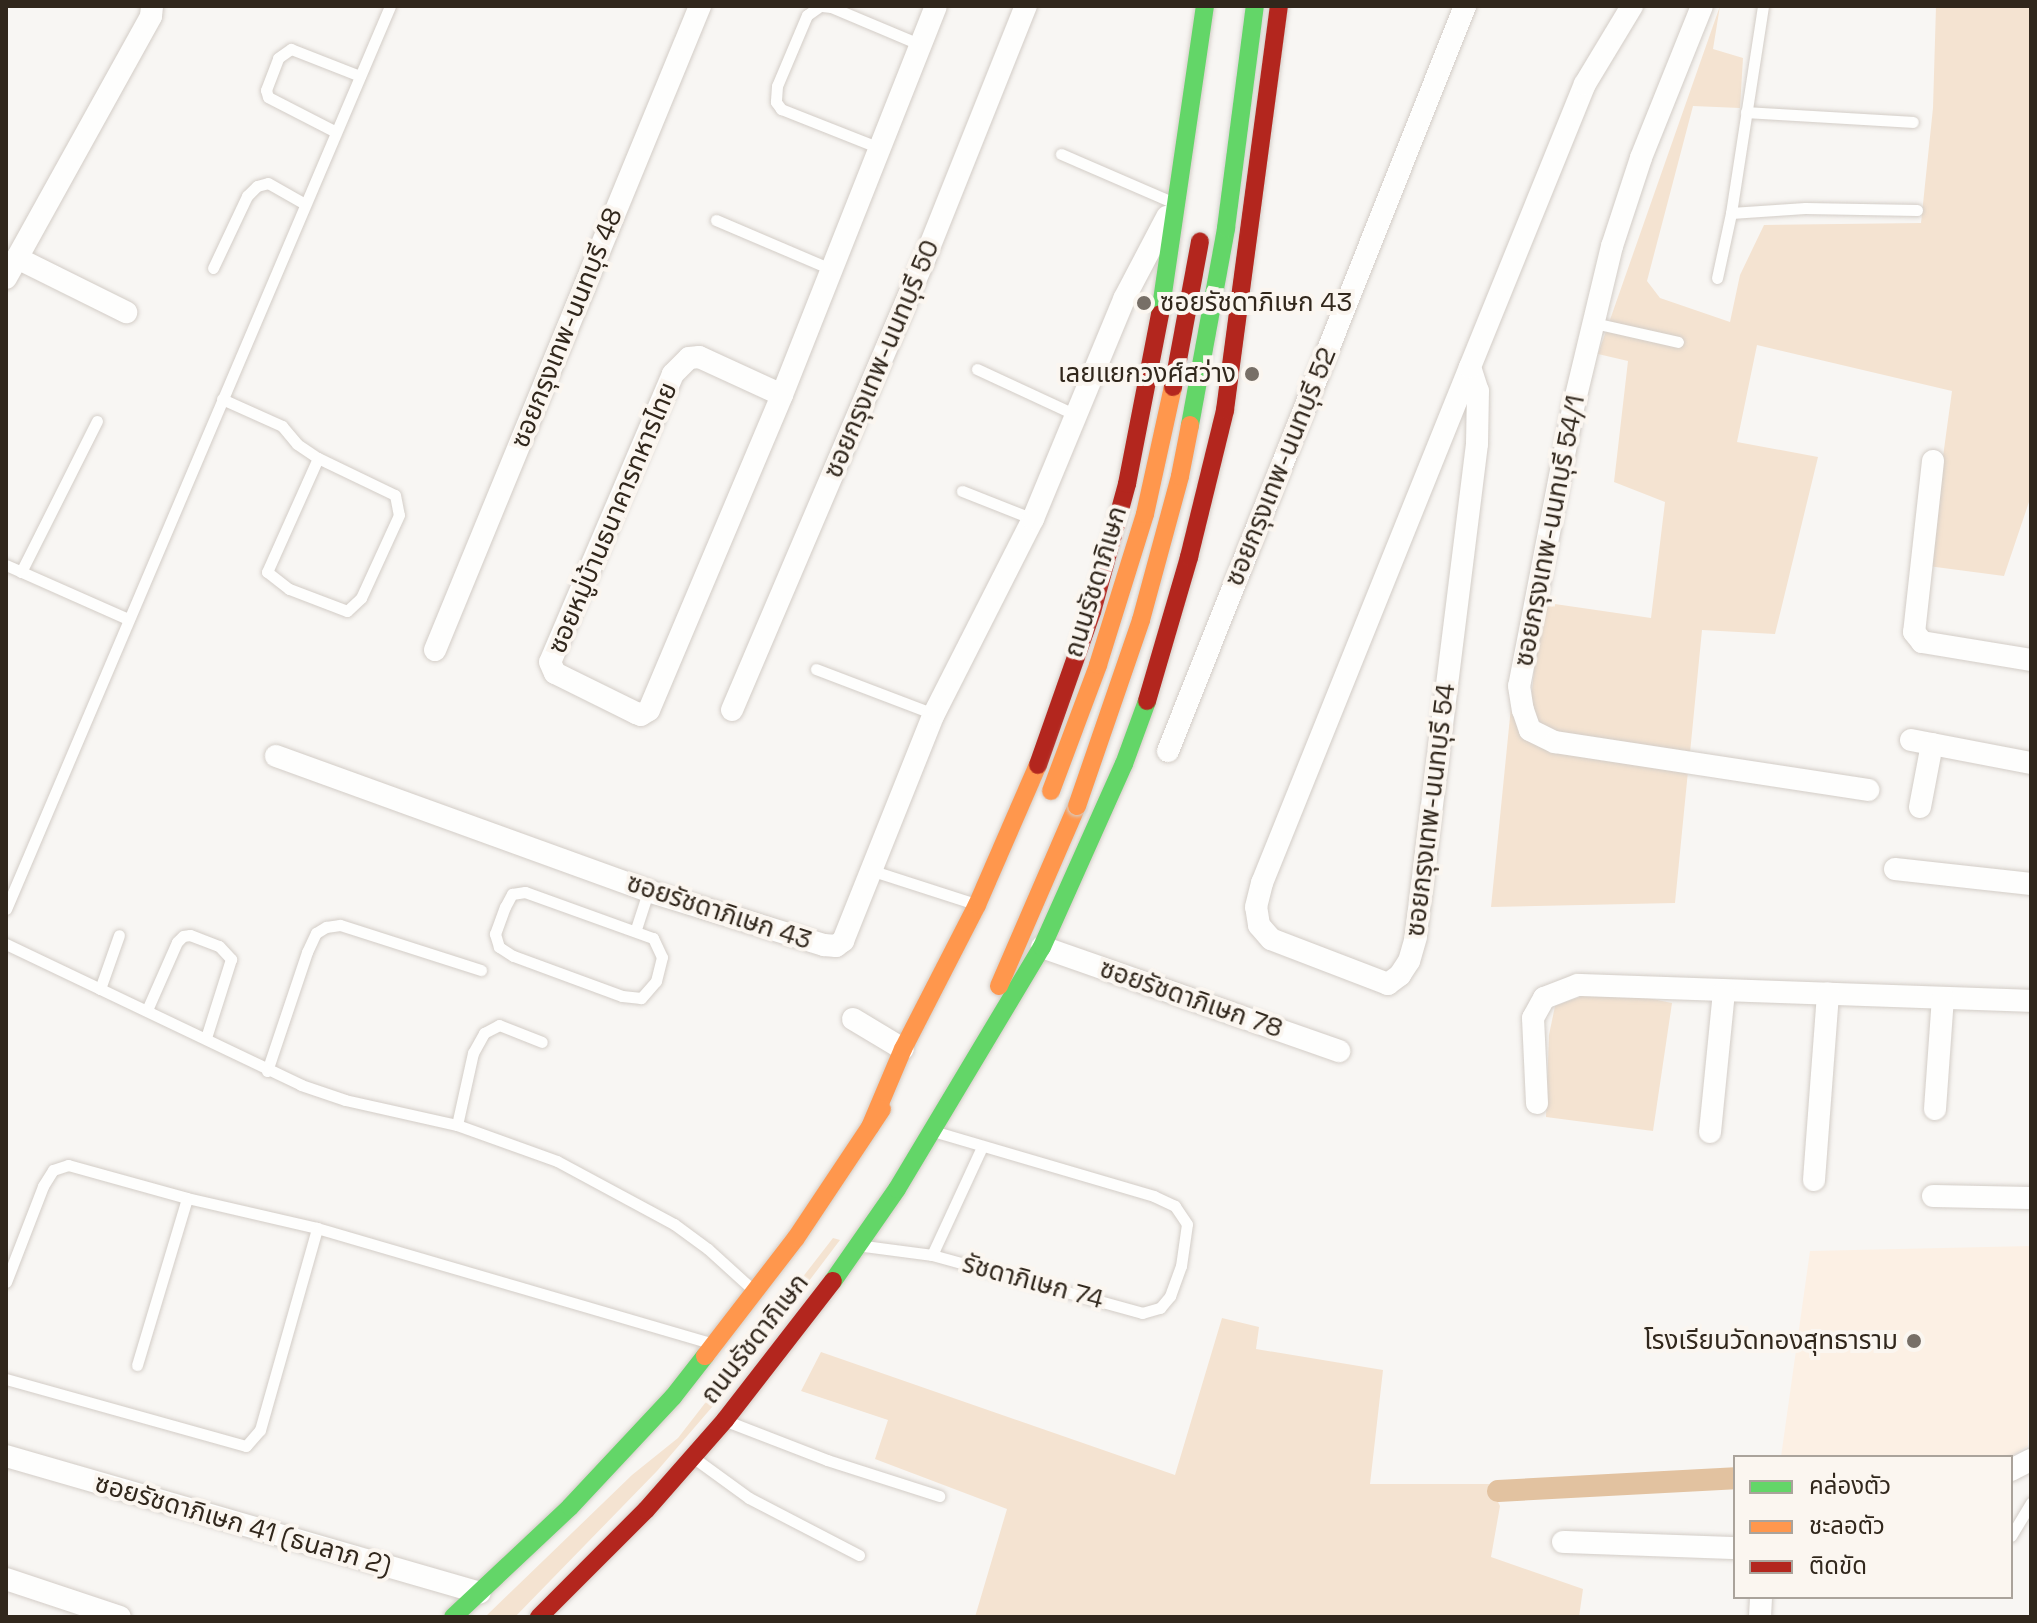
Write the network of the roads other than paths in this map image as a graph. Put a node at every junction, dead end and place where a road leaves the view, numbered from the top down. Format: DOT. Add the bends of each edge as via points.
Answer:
graph roads {
  1 [pos="152,6"];
  2 [pos="390,6"];
  3 [pos="700,6"];
  4 [pos="821,6"];
  5 [pos="936,6"];
  6 [pos="1026,6"];
  7 [pos="1205,6"];
  8 [pos="1255,6"];
  9 [pos="1279,6"];
  10 [pos="1465,6"];
  11 [pos="1632,6"];
  12 [pos="1702,6"];
  13 [pos="1763,6"];
  14 [pos="919,44"];
  15 [pos="360,76"];
  16 [pos="1746,112"];
  17 [pos="1913,122"];
  18 [pos="336,132"];
  19 [pos="877,147"];
  20 [pos="1061,154"];
  21 [pos="1220,167"];
  22 [pos="1196,176"];
  23 [pos="1177,203"];
  24 [pos="305,204"];
  25 [pos="1917,210"];
  26 [pos="1731,213"];
  27 [pos="1251,218"];
  28 [pos="716,220"];
  29 [pos="1204,221"];
  30 [pos="11,268"];
  31 [pos="213,268"];
  32 [pos="831,269"];
  33 [pos="1717,278"];
  34 [pos="126,312"];
  35 [pos="1594,323"];
  36 [pos="1678,342"];
  37 [pos="1470,367"];
  38 [pos="977,369"];
  39 [pos="782,395"];
  40 [pos="222,399"];
  41 [pos="1076,415"];
  42 [pos="97,421"];
  43 [pos="318,458"];
  44 [pos="1933,461"];
  45 [pos="962,491"];
  46 [pos="1033,519"];
  47 [pos="6,565"];
  48 [pos="21,572"];
  49 [pos="128,619"];
  50 [pos="435,650"];
  51 [pos="2031,660"];
  52 [pos="816,669"];
  53 [pos="732,710"];
  54 [pos="934,714"];
  55 [pos="1168,751"];
  56 [pos="276,756"];
  57 [pos="2031,763"];
  58 [pos="1868,790"];
  59 [pos="1048,798"];
  60 [pos="1920,807"];
  61 [pos="1895,869"];
  62 [pos="873,871"];
  63 [pos="2031,884"];
  64 [pos="648,891"];
  65 [pos="977,905"];
  66 [pos="6,909"];
  67 [pos="636,929"];
  68 [pos="119,935"];
  69 [pos="6,944"];
  70 [pos="1042,947"];
  71 [pos="481,970"];
  72 [pos="100,989"];
  73 [pos="1724,992"];
  74 [pos="1828,994"];
  75 [pos="1943,998"];
  76 [pos="2031,1001"];
  77 [pos="147,1010"];
  78 [pos="853,1019"];
  79 [pos="936,1025"];
  80 [pos="206,1038"];
  81 [pos="542,1042"];
  82 [pos="903,1049"];
  83 [pos="1339,1051"];
  84 [pos="973,1061"];
  85 [pos="267,1071"];
  86 [pos="1537,1103"];
  87 [pos="1935,1109"];
  88 [pos="457,1125"];
  89 [pos="870,1127"];
  90 [pos="932,1131"];
  91 [pos="1710,1132"];
  92 [pos="982,1147"];
  93 [pos="1814,1180"];
  94 [pos="1933,1196"];
  95 [pos="187,1198"];
  96 [pos="2031,1198"];
  97 [pos="317,1228"];
  98 [pos="858,1245"];
  99 [pos="932,1255"];
  100 [pos="6,1282"];
  101 [pos="756,1292"];
  102 [pos="716,1344"];
  103 [pos="137,1365"];
  104 [pos="6,1379"];
  105 [pos="725,1420"];
  106 [pos="6,1456"];
  107 [pos="693,1458"];
  108 [pos="2031,1460"];
  109 [pos="2013,1469"];
  110 [pos="939,1496"];
  111 [pos="2031,1503"];
  112 [pos="2013,1533"];
  113 [pos="1563,1542"];
  114 [pos="1733,1548"];
  115 [pos="859,1555"];
  116 [pos="6,1579"];
  117 [pos="480,1593"];
  118 [pos="548,1615"];
  119 [pos="120,1617"];
  120 [pos="453,1617"];
  1 -- 30 [label="street"];
  2 -- 15 [label="lane"];
  3 -- 50 [label="street, ซอยกรุงเทพ-นนทบุรี 48"];
  4 -- 14 [label="lane"];
  4 -- 19 [label="lane" via="807,15 777,86 776,102 781,109"];
  5 -- 14 [label="street, ซอยหมู่บ้านธนาคารทหารไทย"];
  6 -- 53 [label="street, ซอยกรุงเทพ-นนทบุรี 50"];
  7 -- 23 [label="main road, ถนนรัชดาภิเษก"];
  8 -- 84 [label="main road, ถนนรัชดาภิเษก, bridge" via="1224,243 1180,476 1141,620 1077,806 998,988"];
  9 -- 27 [label="main road, ถนนรัชดาภิเษก"];
  10 -- 55 [label="street, ซอยกรุงเทพ-นนทบุรี 52"];
  11 -- 37 [label="street, ซอยกรุงเทพ-นนทบุรี 54" via="1585,84"];
  12 -- 35 [label="street, ซอยกรุงเทพ-นนทบุรี 54/1" via="1641,158"];
  13 -- 16 [label="lane"];
  14 -- 19 [label="street, ซอยหมู่บ้านธนาคารทหารไทย"];
  15 -- 18 [label="lane"];
  15 -- 18 [label="lane" via="291,49 278,58 268,97"];
  16 -- 17 [label="lane"];
  16 -- 26 [label="lane"];
  18 -- 24 [label="lane"];
  19 -- 32 [label="street, ซอยหมู่บ้านธนาคารทหารไทย"];
  20 -- 23 [label="lane"];
  21 -- 27 [label="main road" via="1235,170 1244,180"];
  22 -- 23 [label="main road"];
  23 -- 41 [label="street, ซอยรัชดาภิเษก 43" via="1124,299"];
  23 -- 65 [label="main road, ถนนรัชดาภิเษก" via="1142,420 1109,554 1028,792"];
  24 -- 31 [label="lane" via="268,183 257,186 247,196"];
  24 -- 40 [label="lane"];
  25 -- 26 [label="lane"];
  26 -- 33 [label="lane"];
  27 -- 70 [label="main road, ถนนรัชดาภิเษก" via="1225,410 1160,660 1124,764"];
  28 -- 32 [label="lane"];
  29 -- 59 [label="main road, ถนนรัชดาภิเษก, bridge" via="1145,514 1098,665"];
  30 -- 34 [label="street"];
  32 -- 39 [label="street, ซอยหมู่บ้านธนาคารทหารไทย"];
  35 -- 36 [label="lane"];
  35 -- 58 [label="street, ซอยกรุงเทพ-นนทบุรี 54/1" via="1519,686 1530,730 1555,742"];
  37 -- 37 [label="street, ซอยกรุงเทพ-นนทบุรี 54" via="1478,391 1477,444 1416,937 1409,961 1388,984 1271,939 1259,925 1256,907"];
  38 -- 41 [label="lane"];
  39 -- 39 [label="street, ซอยหมู่บ้านธนาคารทหารไทย" via="699,357 689,358 673,374 550,662 555,673 641,715 649,710"];
  40 -- 43 [label="lane" via="282,426"];
  40 -- 49 [label="lane"];
  41 -- 46 [label="street, ซอยรัชดาภิเษก 43"];
  42 -- 48 [label="lane"];
  43 -- 43 [label="lane" via="388,489 399,502 399,515 361,598 347,611 289,589 267,572"];
  44 -- 51 [label="street" via="1914,632 1922,642"];
  45 -- 46 [label="lane"];
  46 -- 54 [label="street, ซอยรัชดาภิเษก 43"];
  47 -- 48 [label="lane"];
  48 -- 49 [label="lane"];
  49 -- 66 [label="lane"];
  52 -- 54 [label="lane"];
  54 -- 62 [label="street, ซอยรัชดาภิเษก 43"];
  56 -- 64 [label="street, ซอยรัชดาภิเษก 43"];
  57 -- 60 [label="street" via="1921,742"];
  61 -- 63 [label="street"];
  62 -- 64 [label="street, ซอยรัชดาภิเษก 43" via="843,941 836,946"];
  62 -- 65 [label="lane"];
  64 -- 67 [label="lane"];
  65 -- 82 [label="main road, ถนนรัชดาภิเษก"];
  67 -- 67 [label="lane" via="653,938 662,957 656,981 641,998 622,996 513,956 499,947 495,934 512,894 525,892"];
  68 -- 72 [label="lane"];
  69 -- 72 [label="lane"];
  70 -- 83 [label="street, ซอยรัชดาภิเษก 78"];
  70 -- 84 [label="main road, ถนนรัชดาภิเษก"];
  71 -- 85 [label="lane" via="340,925 326,927 316,933 307,952"];
  72 -- 77 [label="lane"];
  73 -- 74 [label="street"];
  73 -- 86 [label="street" via="1578,985 1544,998 1533,1018"];
  73 -- 91 [label="street"];
  74 -- 75 [label="street"];
  74 -- 93 [label="street"];
  75 -- 76 [label="street"];
  75 -- 87 [label="street"];
  77 -- 80 [label="lane"];
  77 -- 80 [label="lane" via="183,936 219,946 231,959"];
  78 -- 82 [label="street"];
  79 -- 89 [label="main road, ถนนรัชดาภิเษก"];
  80 -- 85 [label="lane"];
  81 -- 88 [label="lane" via="499,1025 484,1033 473,1053"];
  82 -- 89 [label="main road, ถนนรัชดาภิเษก"];
  84 -- 90 [label="main road, ถนนรัชดาภิเษก"];
  85 -- 88 [label="lane" via="345,1100"];
  88 -- 101 [label="lane" via="557,1161 640,1205 708,1249"];
  89 -- 101 [label="main road, ถนนรัชดาภิเษก"];
  90 -- 92 [label="lane, รัชดาภิเษก 74"];
  90 -- 98 [label="main road, ถนนรัชดาภิเษก"];
  92 -- 99 [label="lane"];
  92 -- 99 [label="lane, รัชดาภิเษก 74" via="1175,1206 1187,1224 1170,1296 1160,1308 1142,1313"];
  94 -- 96 [label="street"];
  95 -- 97 [label="lane"];
  95 -- 100 [label="lane" via="76,1166 58,1168 43,1186"];
  95 -- 103 [label="lane"];
  97 -- 102 [label="lane"];
  97 -- 104 [label="lane" via="260,1430 246,1446"];
  98 -- 99 [label="lane, รัชดาภิเษก 74"];
  98 -- 105 [label="main road, ถนนรัชดาภิเษก"];
  101 -- 102 [label="main road, ถนนรัชดาภิเษก"];
  102 -- 117 [label="main road, ถนนรัชดาภิเษก" via="626,1449"];
  105 -- 107 [label="main road, ถนนรัชดาภิเษก"];
  105 -- 110 [label="lane"];
  106 -- 117 [label="street, ซอยรัชดาภิเษก 41 (ธนลาภ 2)"];
  107 -- 115 [label="lane" via="749,1498"];
  107 -- 118 [label="main road, ถนนรัชดาภิเษก"];
  108 -- 109 [label="street"];
  111 -- 112 [label="lane"];
  113 -- 114 [label="street"];
  116 -- 119 [label="street"];
  117 -- 120 [label="main road, ถนนรัชดาภิเษก"];
}
